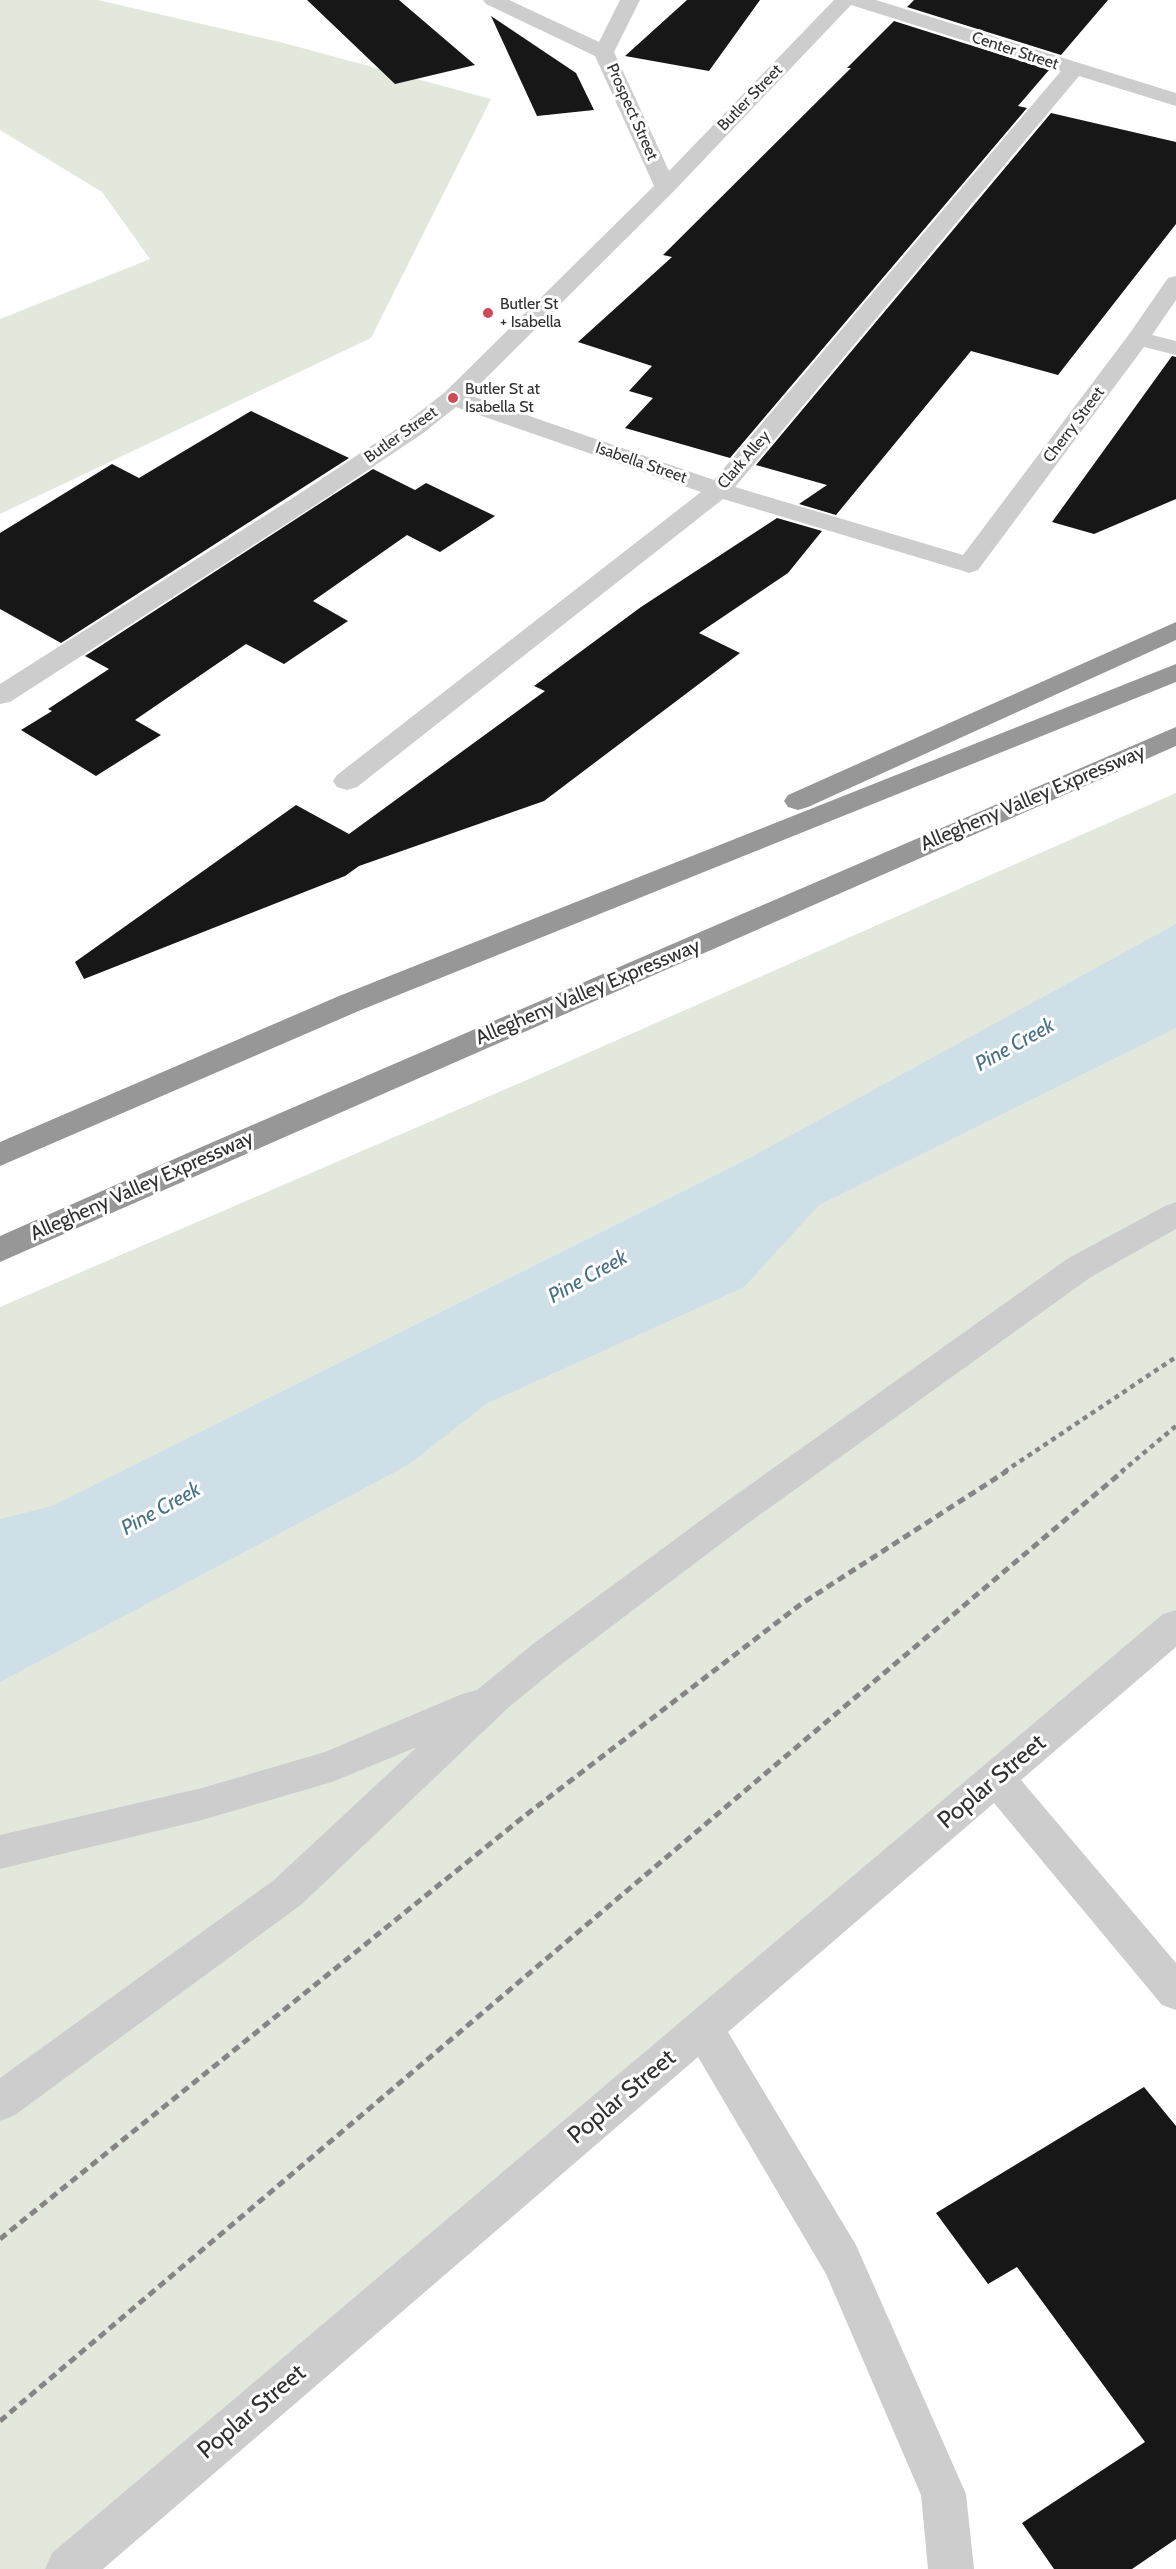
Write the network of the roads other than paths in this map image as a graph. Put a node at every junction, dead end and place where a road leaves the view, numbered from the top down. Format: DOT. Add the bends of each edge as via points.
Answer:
graph roads {
  1 [pos="493,0"];
  2 [pos="630,0"];
  3 [pos="845,0"];
  4 [pos="855,0"];
  5 [pos="604,52"];
  6 [pos="1074,69"];
  7 [pos="1176,100"];
  8 [pos="665,187"];
  9 [pos="1176,283"];
  10 [pos="1138,338"];
  11 [pos="1176,348"];
  12 [pos="453,398"];
  13 [pos="719,490"];
  14 [pos="969,565"];
  15 [pos="1176,630"];
  16 [pos="1176,672"];
  17 [pos="0,696"];
  18 [pos="1176,736"];
  19 [pos="346,781"];
  20 [pos="350,1003"];
  21 [pos="0,1155"];
  22 [pos="1176,1214"];
  23 [pos="0,1250"];
  24 [pos="1176,1625"];
  25 [pos="496,1696"];
  26 [pos="996,1778"];
  27 [pos="0,1852"];
  28 [pos="1176,1992"];
  29 [pos="703,2028"];
  30 [pos="0,2102"];
  31 [pos="68,2569"];
  32 [pos="951,2569"];
  1 -- 5 [label="street, Prospect Street"];
  2 -- 5 [label="street"];
  3 -- 8 [label="street, Butler Street"];
  4 -- 6 [label="street, Center Street"];
  5 -- 8 [label="street, Prospect Street"];
  6 -- 7 [label="street, Center Street"];
  6 -- 13 [label="street, Clark Alley"];
  8 -- 12 [label="street, Butler Street"];
  9 -- 10 [label="street, Cherry Street"];
  10 -- 11 [label="street"];
  10 -- 14 [label="street, Cherry Street"];
  12 -- 13 [label="street, Isabella Street"];
  12 -- 17 [label="street, Butler Street" via="318,493"];
  13 -- 14 [label="street, Isabella Street"];
  13 -- 19 [label="street, Clark Alley"];
  15 -- 20 [label="highway"];
  16 -- 20 [label="highway"];
  18 -- 23 [label="highway, Allegheny Valley Expressway"];
  20 -- 21 [label="highway"];
  22 -- 25 [label="street" via="1069,1275 726,1521"];
  24 -- 26 [label="street, Poplar Street"];
  25 -- 27 [label="street" via="332,1766 202,1803"];
  25 -- 30 [label="street" via="288,1892"];
  26 -- 28 [label="street"];
  26 -- 29 [label="street, Poplar Street"];
  29 -- 31 [label="street, Poplar Street"];
  29 -- 32 [label="street" via="841,2260 943,2494"];
}
